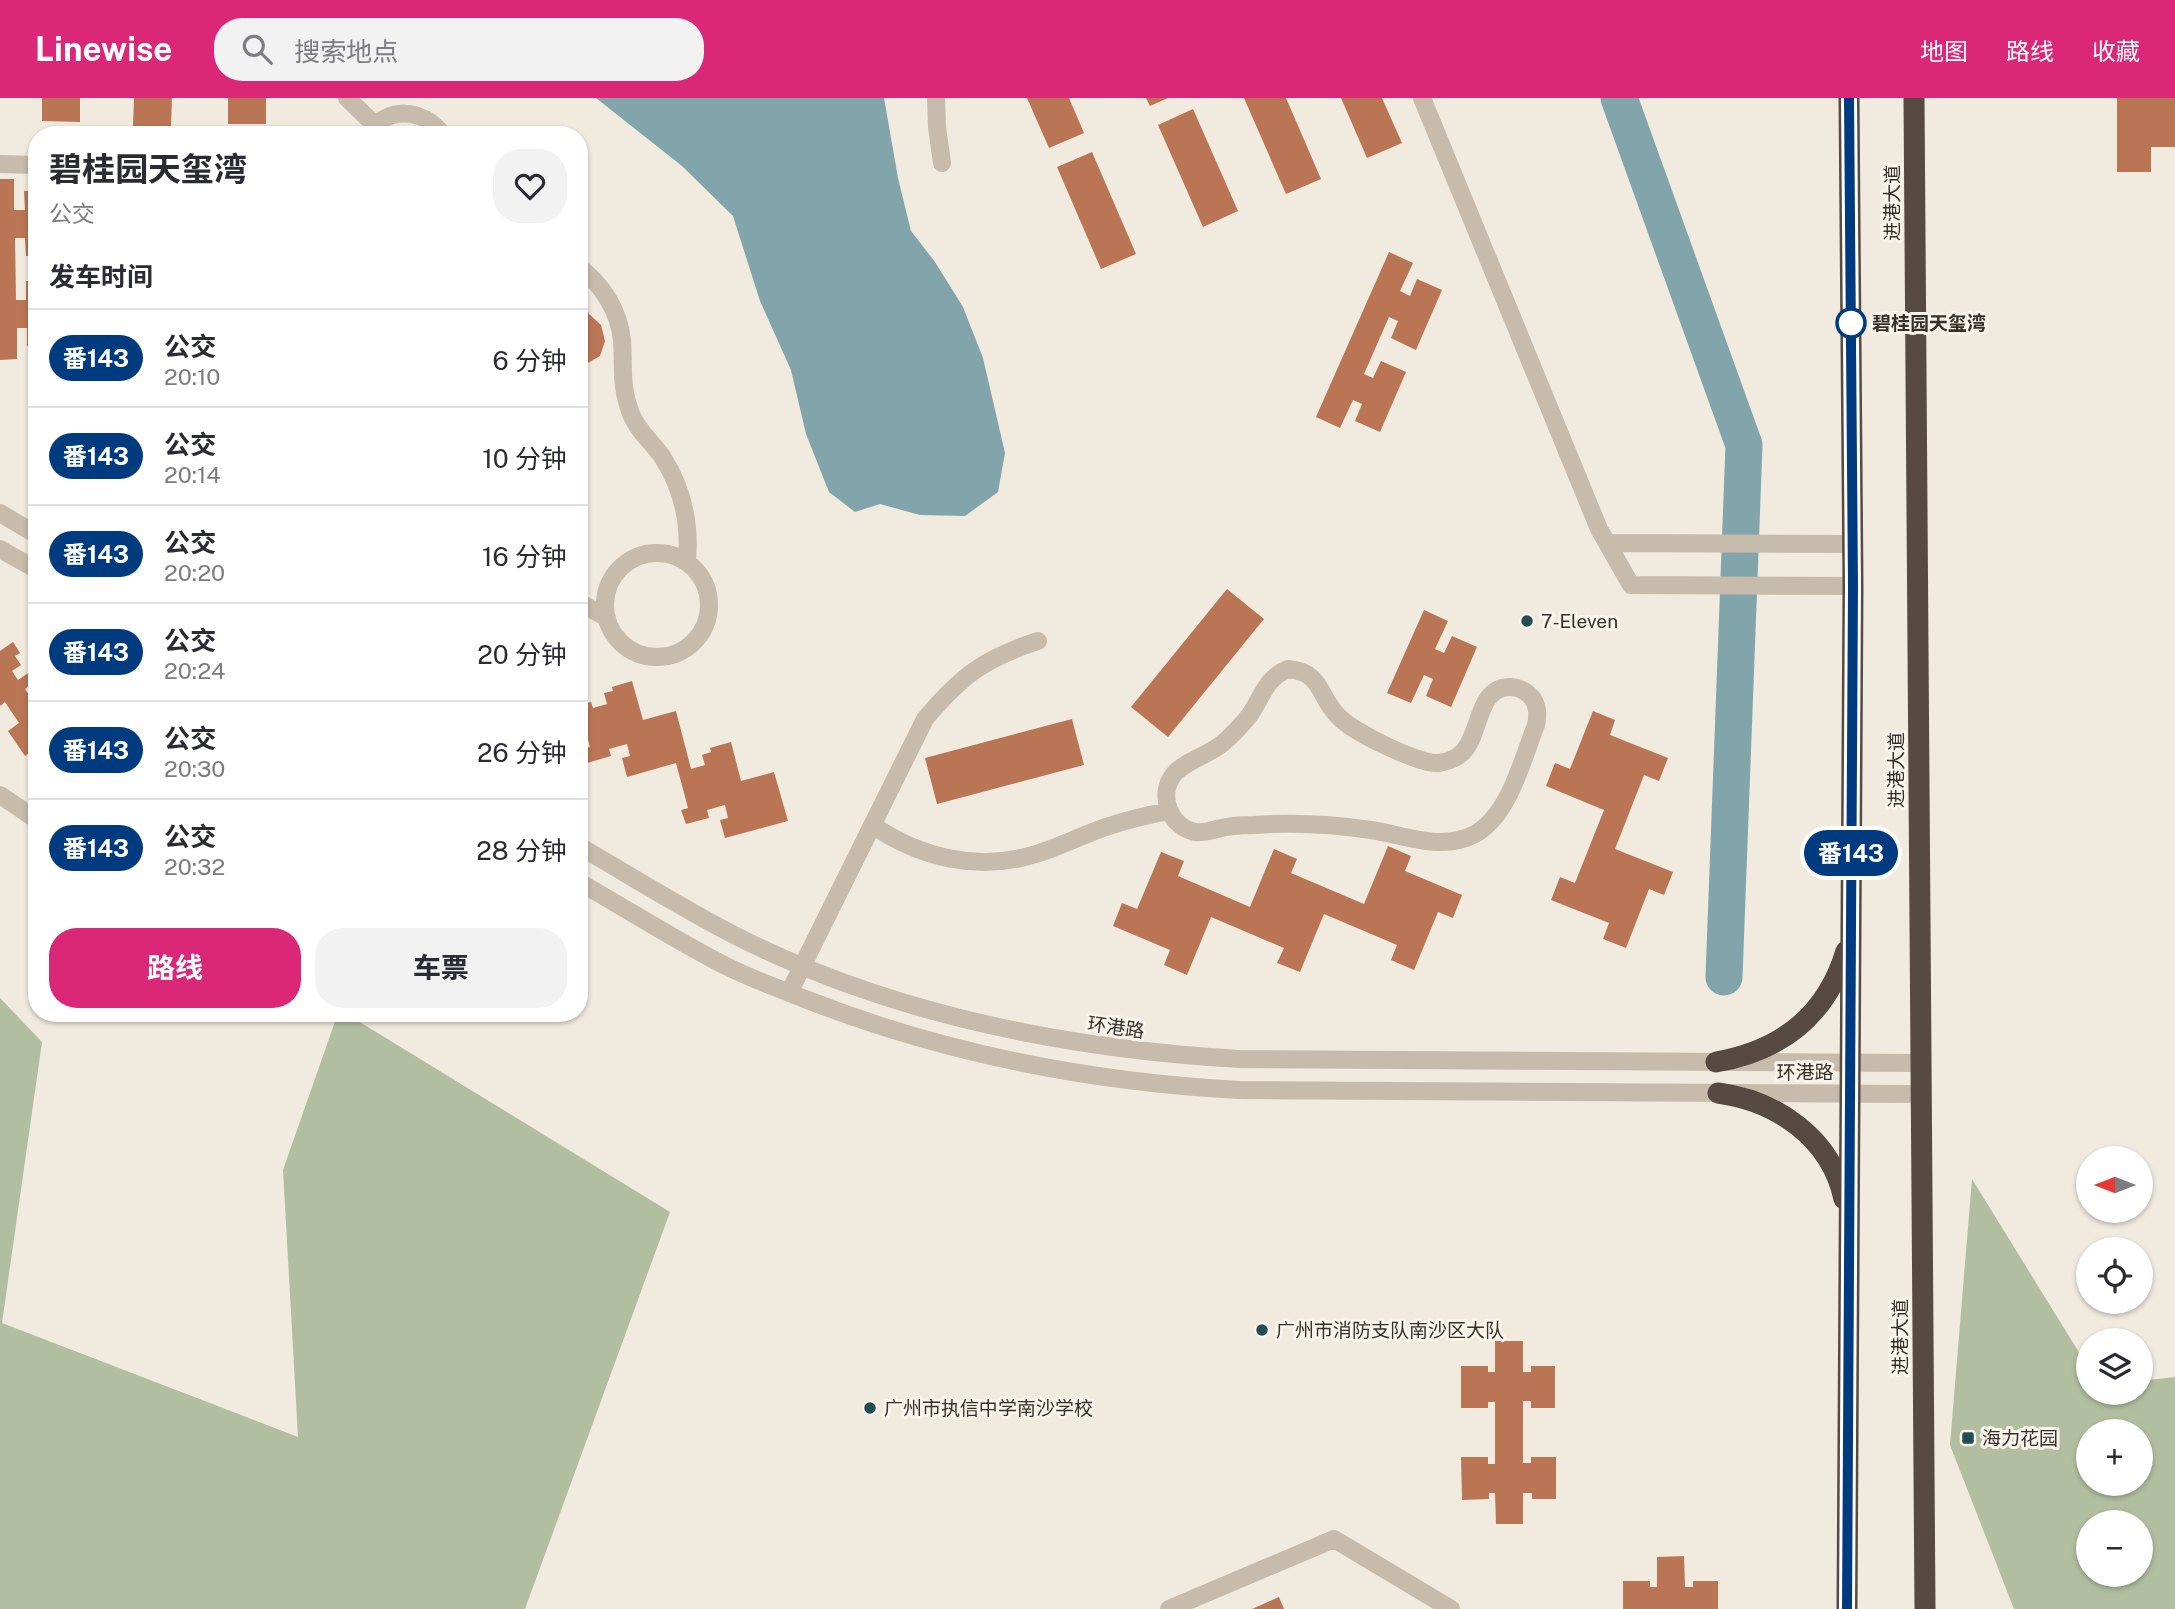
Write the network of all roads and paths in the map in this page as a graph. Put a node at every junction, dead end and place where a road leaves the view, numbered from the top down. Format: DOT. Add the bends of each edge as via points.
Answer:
graph roads {
  1 [pos="347,98"];
  2 [pos="936,98"];
  3 [pos="1422,98"];
  4 [pos="1849,98"];
  5 [pos="1914,98"];
  6 [pos="368,126"];
  7 [pos="377,126"];
  8 [pos="435,126"];
  9 [pos="942,163"];
  10 [pos="0,164"];
  11 [pos="28,165"];
  12 [pos="588,273"];
  13 [pos="0,513"];
  14 [pos="28,529"];
  15 [pos="1607,543"];
  16 [pos="1853,544"];
  17 [pos="0,549"];
  18 [pos="687,561"];
  19 [pos="28,565"];
  20 [pos="1853,586"];
  21 [pos="588,607"];
  22 [pos="607,618"];
  23 [pos="1038,641"];
  24 [pos="0,796"];
  25 [pos="1169,811"];
  26 [pos="28,814"];
  27 [pos="872,825"];
  28 [pos="588,851"];
  29 [pos="588,887"];
  30 [pos="1851,914"];
  31 [pos="803,965"];
  32 [pos="789,993"];
  33 [pos="1688,1062"];
  34 [pos="1716,1062"];
  35 [pos="1850,1063"];
  36 [pos="1921,1063"];
  37 [pos="1688,1093"];
  38 [pos="1718,1093"];
  39 [pos="1850,1093"];
  40 [pos="1921,1094"];
  41 [pos="1849,1230"];
  42 [pos="1169,1609"];
  43 [pos="1451,1609"];
  44 [pos="1847,1609"];
  45 [pos="1925,1609"];
  1 -- 6 [label="street"];
  2 -- 9 [label="street"];
  3 -- 15 [label="street"];
  4 -- 16 [label="highway"];
  5 -- 36 [label="highway, 进港大道"];
  7 -- 8 [label="street" via="394,114 406,113 428,119"];
  10 -- 11 [label="street"];
  12 -- 18 [label="street" via="616,315 622,338 623,392 632,419 663,457 680,494 687,527"];
  13 -- 14 [label="street"];
  15 -- 16 [label="street"];
  15 -- 20 [label="street" via="1630,584"];
  16 -- 20 [label="highway"];
  17 -- 19 [label="street"];
  18 -- 22 [label="street" via="651,552 627,562 606,592"];
  18 -- 22 [label="street" via="703,580 710,604 704,628 687,648 664,656 639,654 618,640"];
  20 -- 30 [label="highway"];
  21 -- 22 [label="street"];
  23 -- 27 [label="street" via="974,669 948,692 925,719"];
  24 -- 26 [label="street"];
  25 -- 25 [label="street" via="1167,787 1172,776 1222,744 1249,716 1268,682 1288,669 1312,676 1348,726 1427,762 1452,760 1462,753 1485,704 1497,690 1525,691 1536,706 1536,725 1505,802 1487,825 1461,840 1431,843 1351,827 1284,823 1195,832 1184,828"];
  25 -- 27 [label="street" via="1108,826 1035,854 987,862 915,850"];
  27 -- 31 [label="street"];
  28 -- 31 [label="street, 环港路" via="736,936"];
  29 -- 32 [label="street, 环港路" via="722,964"];
  30 -- 34 [label="highway" via="1840,970 1808,1018 1766,1048"];
  30 -- 35 [label="highway"];
  31 -- 32 [label="street"];
  31 -- 33 [label="street, 环港路" via="965,1019 1067,1041 1171,1055"];
  32 -- 37 [label="street, 环港路" via="946,1046 1121,1080 1239,1090"];
  33 -- 34 [label="street, 环港路"];
  33 -- 37 [label="street" via="1701,1068 1704,1081"];
  34 -- 35 [label="street, 环港路"];
  35 -- 36 [label="street, 环港路"];
  35 -- 39 [label="highway"];
  36 -- 40 [label="highway, 进港大道"];
  37 -- 38 [label="street, 环港路"];
  38 -- 39 [label="street, 环港路"];
  38 -- 41 [label="highway" via="1756,1101 1805,1131 1837,1176"];
  39 -- 40 [label="street, 环港路"];
  39 -- 41 [label="highway"];
  40 -- 45 [label="highway, 进港大道"];
  41 -- 44 [label="highway"];
  42 -- 43 [label="street" via="1334,1539"];
}
